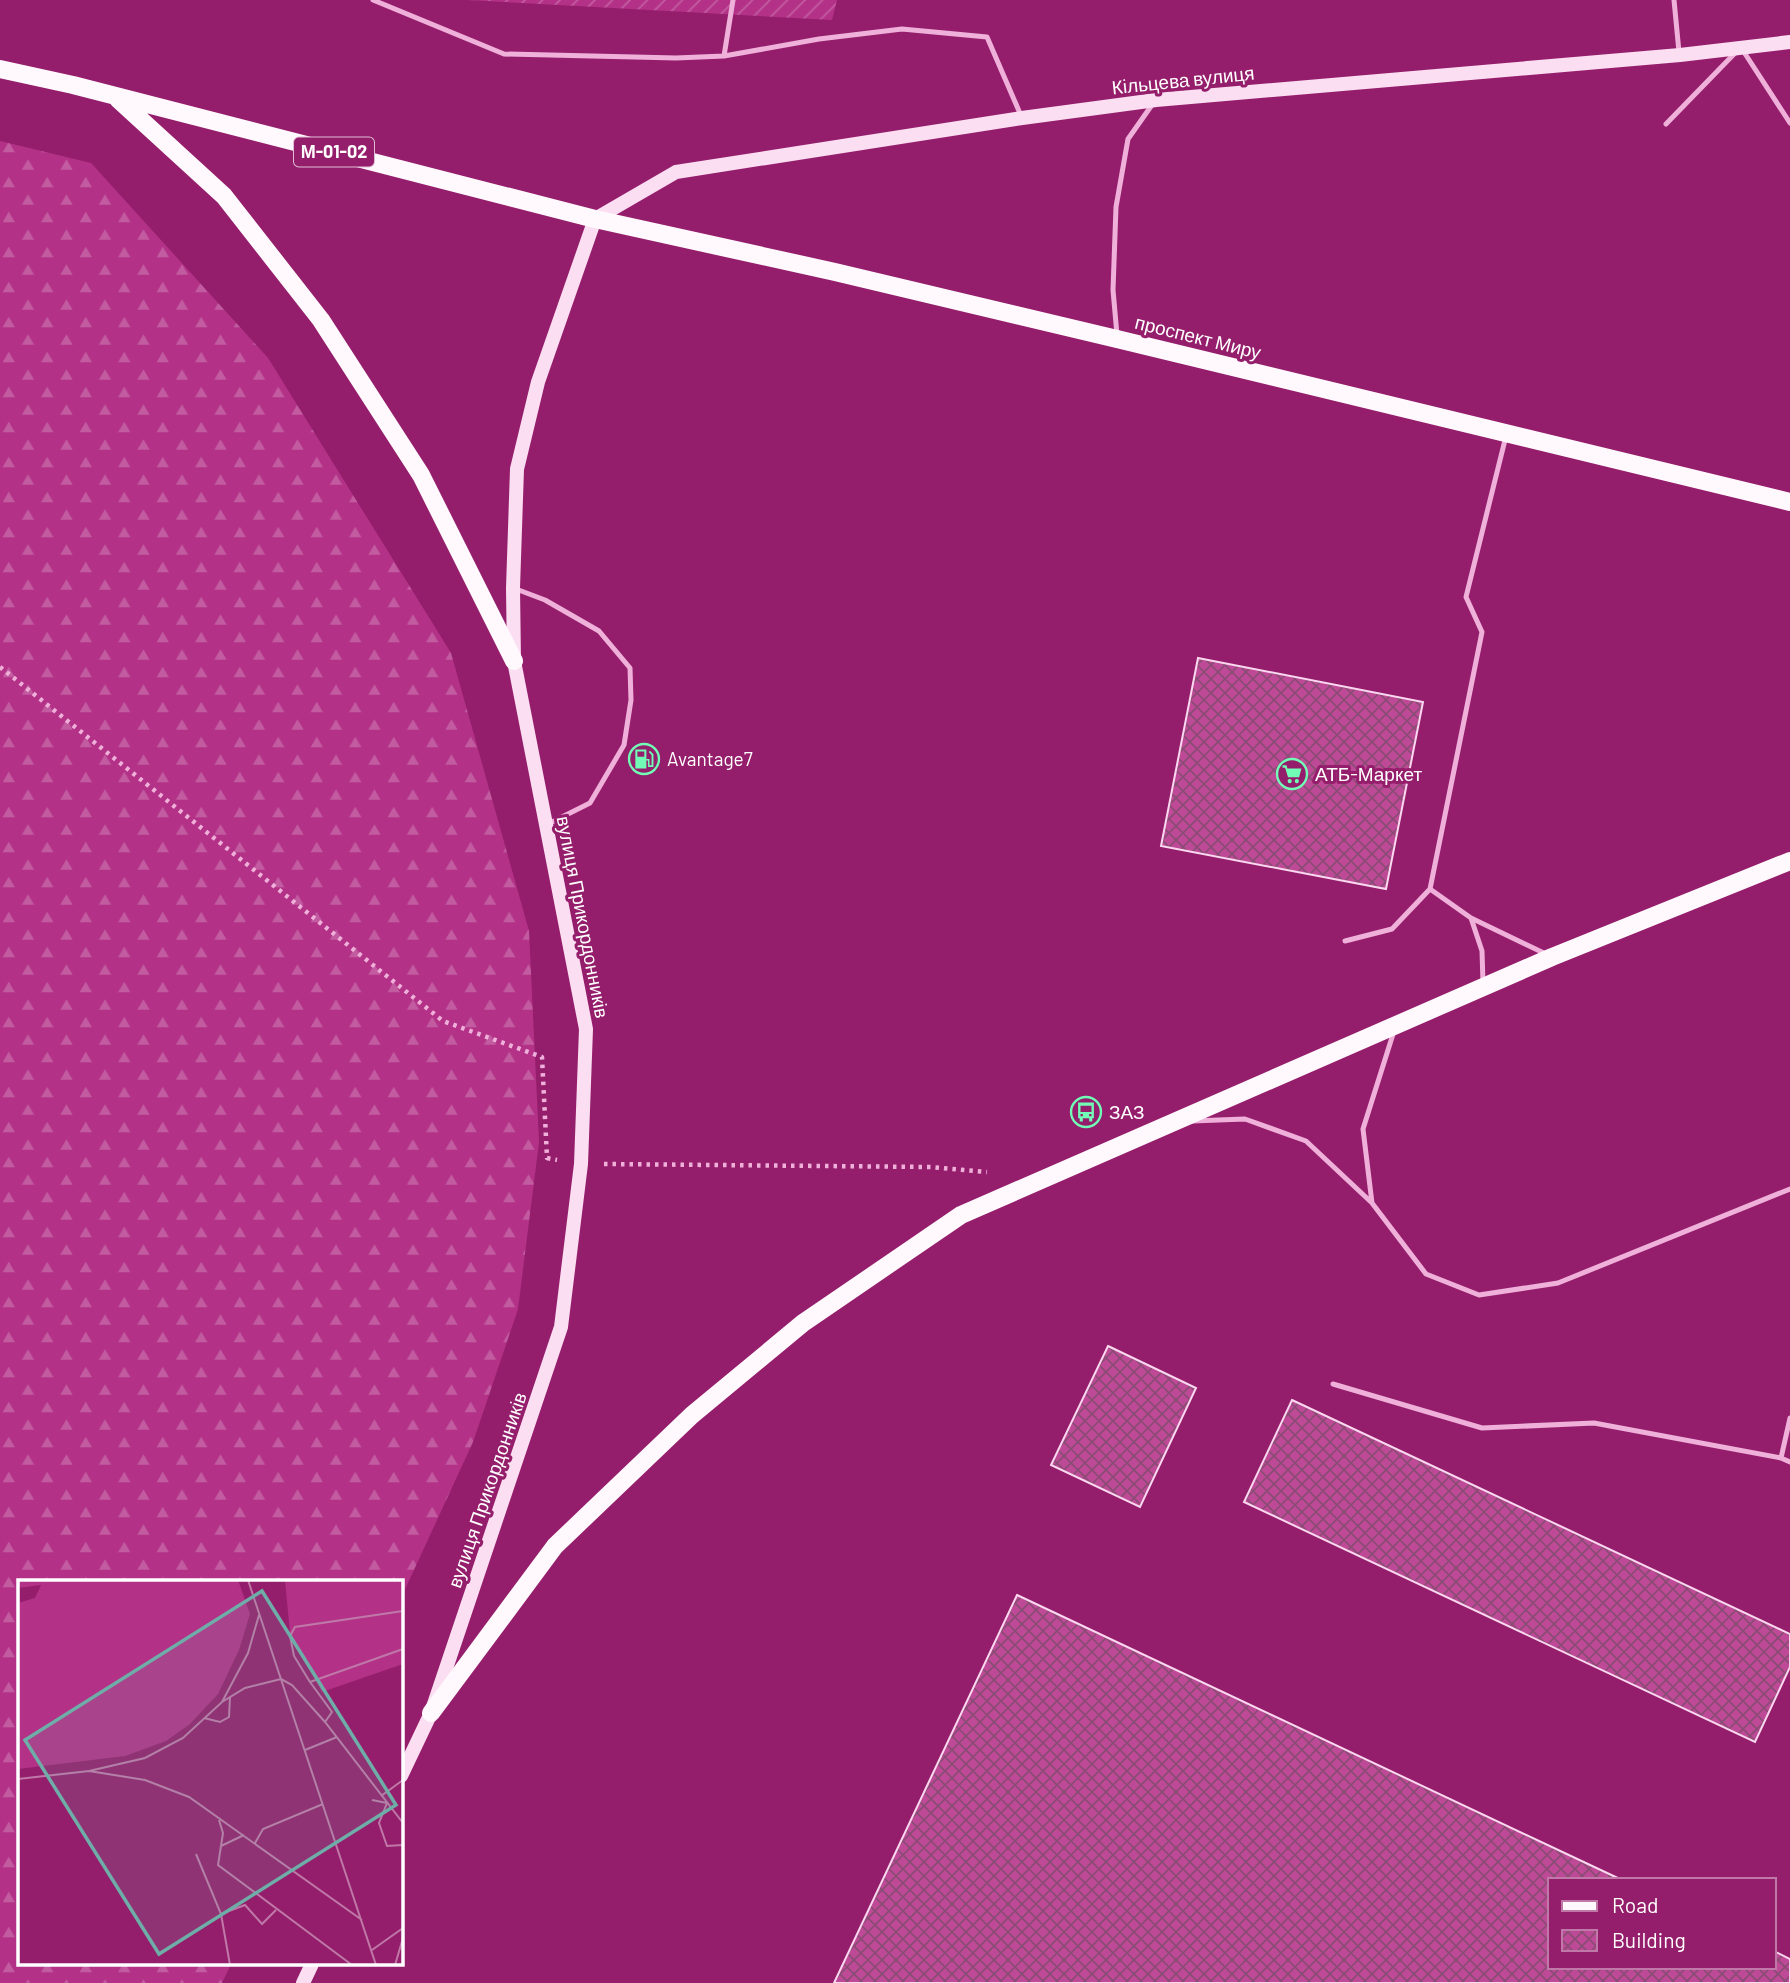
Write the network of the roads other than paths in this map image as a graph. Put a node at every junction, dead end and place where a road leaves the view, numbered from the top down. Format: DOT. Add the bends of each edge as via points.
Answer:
graph roads {
  1 [pos="373,0"];
  2 [pos="733,0"];
  3 [pos="1674,0"];
  4 [pos="1790,41"];
  5 [pos="1741,47"];
  6 [pos="1680,55"];
  7 [pos="724,56"];
  8 [pos="0,69"];
  9 [pos="115,96"];
  10 [pos="1156,100"];
  11 [pos="1023,118"];
  12 [pos="1790,123"];
  13 [pos="1666,124"];
  14 [pos="596,219"];
  15 [pos="1117,339"];
  16 [pos="1507,433"];
  17 [pos="1790,502"];
  18 [pos="513,588"];
  19 [pos="514,661"];
  20 [pos="546,825"];
  21 [pos="1790,861"];
  22 [pos="1430,889"];
  23 [pos="1471,918"];
  24 [pos="1345,941"];
  25 [pos="1552,957"];
  26 [pos="1483,987"];
  27 [pos="1396,1024"];
  28 [pos="1175,1121"];
  29 [pos="1790,1189"];
  30 [pos="1372,1203"];
  31 [pos="1332,1384"];
  32 [pos="1790,1418"];
  33 [pos="1781,1458"];
  34 [pos="1790,1462"];
  35 [pos="431,1713"];
  36 [pos="402,1774"];
  37 [pos="311,1966"];
  38 [pos="303,1983"];
  1 -- 7 [label="lane" via="504,54"];
  2 -- 7 [label="lane"];
  3 -- 6 [label="lane"];
  4 -- 5 [label="street, Кільцева вулиця"];
  5 -- 6 [label="street, Кільцева вулиця"];
  5 -- 12 [label="lane"];
  5 -- 13 [label="lane"];
  6 -- 10 [label="street, Кільцева вулиця"];
  7 -- 11 [label="lane" via="902,29 987,37"];
  8 -- 9 [label="main road, М-01-02"];
  9 -- 14 [label="main road, М-01-02"];
  9 -- 19 [label="main road" via="224,196 321,320 421,475"];
  10 -- 11 [label="street, Кільцева вулиця"];
  10 -- 15 [label="lane" via="1128,139 1116,207 1113,290"];
  11 -- 14 [label="street, Кільцева вулиця" via="676,172"];
  14 -- 15 [label="main road, проспект Миру"];
  14 -- 18 [label="street, вулиця Прикордонників" via="538,382 517,469"];
  15 -- 16 [label="main road, проспект Миру"];
  16 -- 17 [label="main road, проспект Миру"];
  16 -- 22 [label="lane" via="1466,597 1482,632"];
  18 -- 19 [label="street, вулиця Прикордонників"];
  18 -- 20 [label="lane" via="545,600 599,631 630,668 624,745 590,803"];
  19 -- 20 [label="street, вулиця Прикордонників"];
  20 -- 35 [label="street, вулиця Прикордонників" via="586,1029 581,1164 561,1327"];
  21 -- 25 [label="main road"];
  22 -- 23 [label="lane"];
  22 -- 24 [label="lane" via="1392,929"];
  23 -- 25 [label="lane"];
  23 -- 26 [label="lane" via="1482,951"];
  25 -- 26 [label="main road"];
  26 -- 27 [label="main road"];
  27 -- 28 [label="main road"];
  27 -- 30 [label="lane" via="1363,1129"];
  28 -- 30 [label="lane" via="1245,1119 1306,1140"];
  28 -- 35 [label="main road" via="961,1215 803,1323 692,1415 555,1546"];
  29 -- 30 [label="lane" via="1558,1283 1479,1295 1426,1274"];
  31 -- 33 [label="lane" via="1482,1428 1594,1423"];
  32 -- 33 [label="lane"];
  33 -- 34 [label="lane"];
  35 -- 36 [label="street, вулиця Прикордонників"];
  37 -- 38 [label="street"];
}
